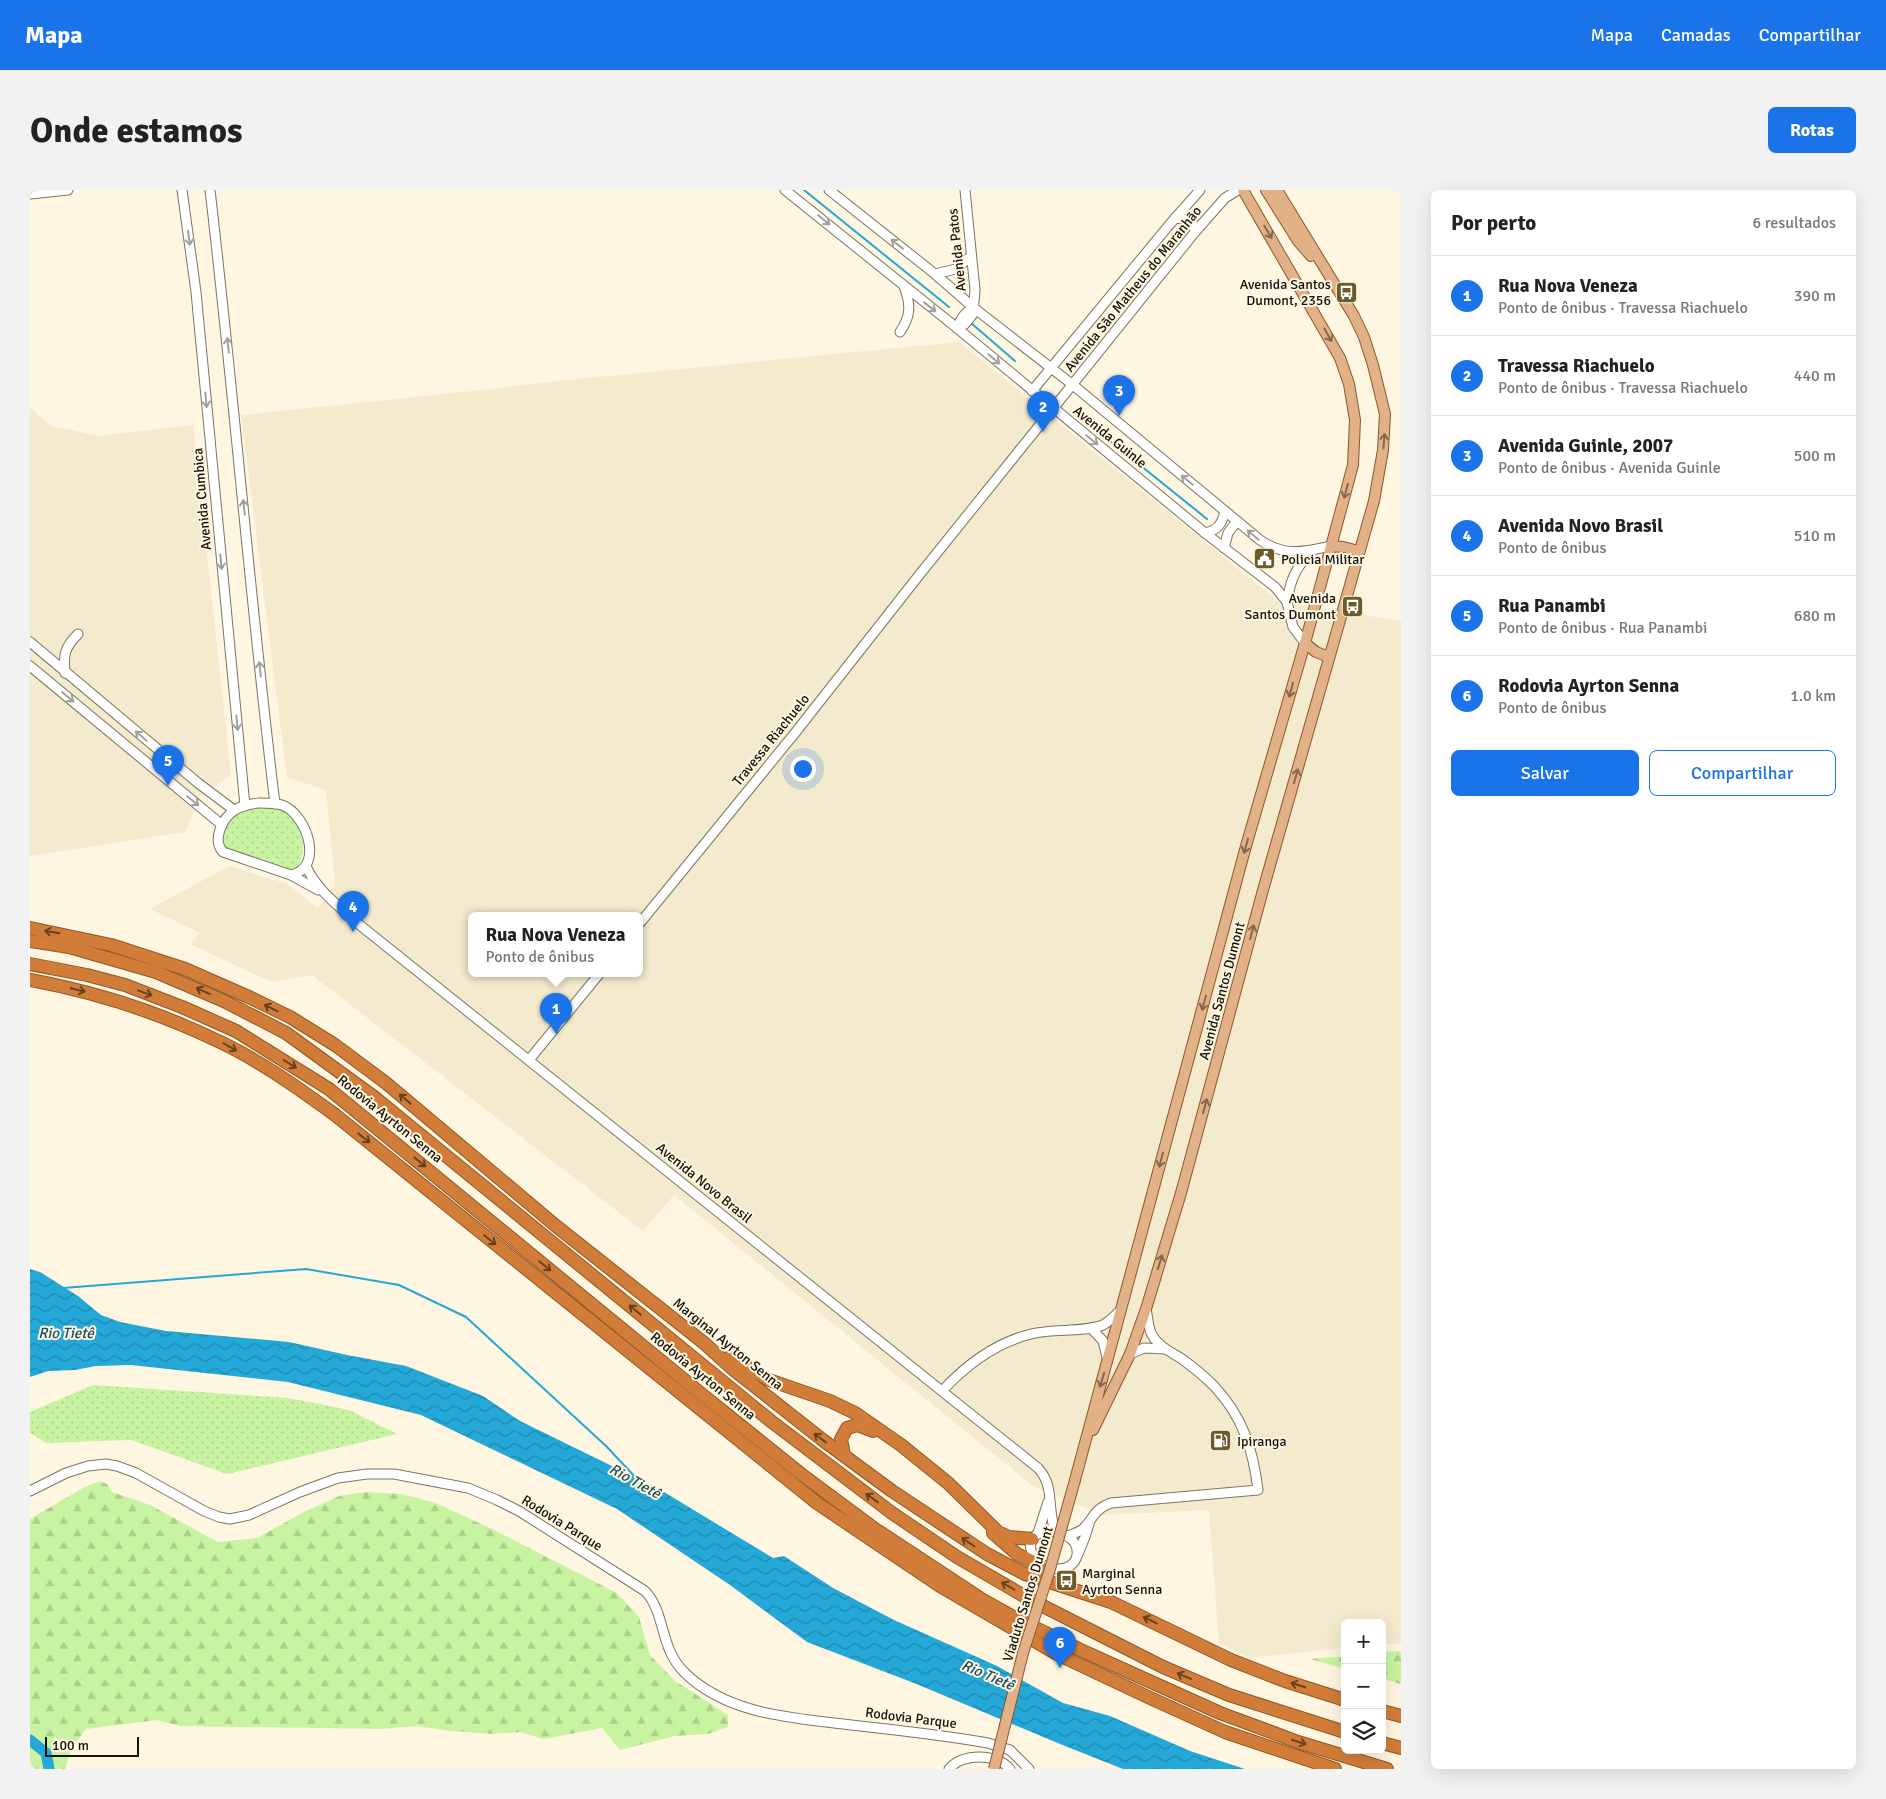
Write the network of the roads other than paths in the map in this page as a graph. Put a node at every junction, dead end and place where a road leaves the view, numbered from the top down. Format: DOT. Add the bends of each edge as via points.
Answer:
graph roads {
  1 [pos="68,190"];
  2 [pos="182,190"];
  3 [pos="210,190"];
  4 [pos="785,190"];
  5 [pos="829,190"];
  6 [pos="964,190"];
  7 [pos="1200,190"];
  8 [pos="1238,190"];
  9 [pos="1243,190"];
  10 [pos="1266,190"];
  11 [pos="1277,190"];
  12 [pos="30,194"];
  13 [pos="1175,218"];
  14 [pos="1195,232"];
  15 [pos="971,256"];
  16 [pos="1327,273"];
  17 [pos="935,274"];
  18 [pos="904,286"];
  19 [pos="974,308"];
  20 [pos="957,328"];
  21 [pos="900,332"];
  22 [pos="1051,368"];
  23 [pos="1073,385"];
  24 [pos="1032,391"];
  25 [pos="1054,409"];
  26 [pos="1225,511"];
  27 [pos="1237,521"];
  28 [pos="1205,533"];
  29 [pos="1331,546"];
  30 [pos="1224,548"];
  31 [pos="1314,550"];
  32 [pos="1359,551"];
  33 [pos="1288,602"];
  34 [pos="78,634"];
  35 [pos="30,642"];
  36 [pos="1305,643"];
  37 [pos="1329,657"];
  38 [pos="30,666"];
  39 [pos="65,673"];
  40 [pos="275,804"];
  41 [pos="245,806"];
  42 [pos="234,810"];
  43 [pos="222,825"];
  44 [pos="306,866"];
  45 [pos="291,875"];
  46 [pos="327,896"];
  47 [pos="643,919"];
  48 [pos="30,928"];
  49 [pos="30,941"];
  50 [pos="30,964"];
  51 [pos="597,977"];
  52 [pos="30,980"];
  53 [pos="530,1060"];
  54 [pos="478,1160"];
  55 [pos="618,1295"];
  56 [pos="1122,1308"];
  57 [pos="1146,1309"];
  58 [pos="1091,1328"];
  59 [pos="704,1343"];
  60 [pos="1165,1349"];
  61 [pos="1130,1354"];
  62 [pos="1108,1362"];
  63 [pos="942,1391"];
  64 [pos="1097,1398"];
  65 [pos="1104,1406"];
  66 [pos="844,1455"];
  67 [pos="1082,1456"];
  68 [pos="30,1491"];
  69 [pos="1049,1500"];
  70 [pos="1089,1521"];
  71 [pos="1055,1531"];
  72 [pos="1035,1536"];
  73 [pos="1068,1536"];
  74 [pos="1078,1554"];
  75 [pos="1040,1565"];
  76 [pos="1341,1699"];
  77 [pos="1386,1712"];
  78 [pos="1401,1716"];
  79 [pos="1341,1731"];
  80 [pos="1386,1744"];
  81 [pos="1401,1748"];
  82 [pos="949,1769"];
  83 [pos="994,1769"];
  84 [pos="1010,1769"];
  85 [pos="1029,1769"];
  86 [pos="1335,1769"];
  87 [pos="1387,1769"];
  1 -- 12 [label="street"];
  2 -- 41 [label="street, Avenida Cumbica, one-way" via="195,284"];
  40 -- 3 [label="street, one-way"];
  4 -- 18 [label="street, Avenida Guinle, one-way"];
  17 -- 5 [label="street, Avenida Guinle, one-way"];
  6 -- 15 [label="street, Avenida Patos"];
  7 -- 13 [label="street, Avenida São Matheus do Maranhão"];
  8 -- 14 [label="street, Avenida São Matheus do Maranhão" via="1224,198"];
  9 -- 29 [label="main road, Avenida Santos Dumont, one-way" via="1340,358 1349,384 1355,420 1353,466"];
  10 -- 16 [label="main road" via="1298,241"];
  11 -- 16 [label="main road, Avenida Santos Dumont"];
  13 -- 14 [label="street" via="1190,220"];
  13 -- 22 [label="street, Avenida São Matheus do Maranhão"];
  14 -- 23 [label="street, Avenida São Matheus do Maranhão"];
  15 -- 17 [label="street" via="956,269"];
  15 -- 19 [label="street, Avenida Patos" via="976,290"];
  32 -- 16 [label="main road, Avenida Santos Dumont, one-way" via="1381,466 1385,414 1364,337"];
  17 -- 19 [label="street, Avenida Guinle"];
  18 -- 20 [label="street, Avenida Guinle, one-way"];
  18 -- 21 [label="street" via="910,306"];
  19 -- 20 [label="street, Avenida Patos" via="968,310"];
  19 -- 22 [label="street, Avenida Guinle"];
  20 -- 24 [label="street, Avenida Guinle, one-way"];
  22 -- 23 [label="street, Avenida Guinle"];
  22 -- 24 [label="street, Avenida São Matheus do Maranhão"];
  23 -- 25 [label="street, Avenida São Matheus do Maranhão"];
  26 -- 23 [label="street, Avenida Guinle, one-way"];
  24 -- 25 [label="street, Avenida Guinle"];
  25 -- 28 [label="street, Avenida Guinle, one-way"];
  25 -- 47 [label="street, Travessa Riachuelo"];
  26 -- 27 [label="street, Avenida Guinle"];
  26 -- 28 [label="street" via="1219,527"];
  27 -- 30 [label="street" via="1228,533"];
  31 -- 27 [label="street, Avenida Guinle, one-way" via="1280,551"];
  28 -- 30 [label="street, Avenida Guinle"];
  29 -- 31 [label="street, Avenida Guinle"];
  29 -- 32 [label="main road"];
  29 -- 36 [label="main road, Avenida Santos Dumont"];
  30 -- 33 [label="street, Avenida Guinle" via="1275,587"];
  31 -- 33 [label="street" via="1295,573"];
  32 -- 37 [label="main road, Avenida Santos Dumont"];
  33 -- 36 [label="street" via="1293,627"];
  34 -- 39 [label="street" via="66,647"];
  35 -- 39 [label="street"];
  36 -- 37 [label="main road"];
  36 -- 56 [label="main road, Avenida Santos Dumont, one-way"];
  57 -- 37 [label="main road, Avenida Santos Dumont, one-way" via="1184,1184"];
  38 -- 43 [label="street, one-way"];
  42 -- 39 [label="street, one-way"];
  40 -- 41 [label="street"];
  40 -- 44 [label="street" via="289,809 304,829 310,849"];
  41 -- 42 [label="street"];
  42 -- 43 [label="street"];
  43 -- 45 [label="street" via="217,842 223,852"];
  44 -- 45 [label="street"];
  44 -- 46 [label="street, Avenida Novo Brasil"];
  45 -- 46 [label="street, Avenida Novo Brasil"];
  46 -- 53 [label="street, Avenida Novo Brasil"];
  54 -- 48 [label="highway, one-way" via="359,1062 282,1013 214,981 138,953"];
  55 -- 49 [label="highway, Rodovia Ayrton Senna, one-way" via="374,1097 286,1033 224,1001 156,972 69,947"];
  50 -- 87 [label="highway, Rodovia Ayrton Senna, one-way" via="125,985 182,1007 236,1031 329,1089 801,1474 875,1529 983,1600 1087,1653 1220,1713 1298,1742"];
  51 -- 53 [label="street"];
  52 -- 86 [label="highway, Rodovia Ayrton Senna, one-way" via="95,994 160,1016 220,1041 300,1089 817,1503 940,1586 1057,1654 1148,1697 1226,1732"];
  53 -- 63 [label="street, Avenida Novo Brasil"];
  54 -- 55 [label="highway" via="497,1184"];
  54 -- 59 [label="highway, Marginal Ayrton Senna"];
  79 -- 55 [label="highway, Rodovia Ayrton Senna, one-way" via="1229,1695 1164,1667 1031,1600 957,1557 892,1513 772,1422"];
  56 -- 58 [label="street" via="1109,1321"];
  56 -- 62 [label="main road, Avenida Santos Dumont"];
  57 -- 60 [label="street" via="1151,1333"];
  57 -- 61 [label="main road, Avenida Santos Dumont"];
  58 -- 62 [label="street" via="1104,1341"];
  58 -- 63 [label="street" via="1048,1331 1015,1340 981,1356 959,1372"];
  66 -- 59 [label="highway, Marginal Ayrton Senna, one-way"];
  59 -- 72 [label="highway" via="769,1380 830,1401 854,1413 948,1483 998,1532 1009,1538"];
  60 -- 61 [label="street" via="1144,1348"];
  60 -- 70 [label="street" via="1214,1386 1237,1418 1250,1447 1258,1490 1118,1502 1103,1506"];
  61 -- 65 [label="main road, Avenida Santos Dumont"];
  62 -- 64 [label="main road, Avenida Santos Dumont, one-way"];
  63 -- 69 [label="street, Avenida Novo Brasil" via="1046,1476 1050,1486"];
  64 -- 67 [label="main road, Viaduto Santos Dumont"];
  65 -- 67 [label="main road, Viaduto Santos Dumont"];
  66 -- 75 [label="highway" via="843,1432 856,1425 867,1428 908,1456 957,1497 1004,1544"];
  76 -- 66 [label="highway, Marginal Ayrton Senna, one-way" via="1231,1660 1111,1602 1015,1569 948,1529"];
  67 -- 83 [label="main road, Viaduto Santos Dumont, bridge" via="1024,1653"];
  68 -- 85 [label="street, Rodovia Parque" via="66,1473 106,1464 136,1473 204,1511 230,1519 249,1515 327,1481 355,1475 394,1474 468,1488 519,1511 645,1591 655,1606 676,1664 700,1685 730,1701 791,1717 988,1743 1010,1750"];
  69 -- 71 [label="street, Avenida Novo Brasil"];
  69 -- 72 [label="street, Avenida Novo Brasil"];
  70 -- 73 [label="street" via="1083,1529"];
  70 -- 74 [label="street"];
  71 -- 72 [label="street"];
  71 -- 73 [label="street"];
  72 -- 75 [label="street" via="1030,1549"];
  73 -- 74 [label="street"];
  74 -- 75 [label="street" via="1074,1563 1065,1568 1052,1569"];
  77 -- 78 [label="highway"];
  80 -- 81 [label="highway"];
  82 -- 84 [label="street" via="960,1760 986,1758 1002,1761"];
}
